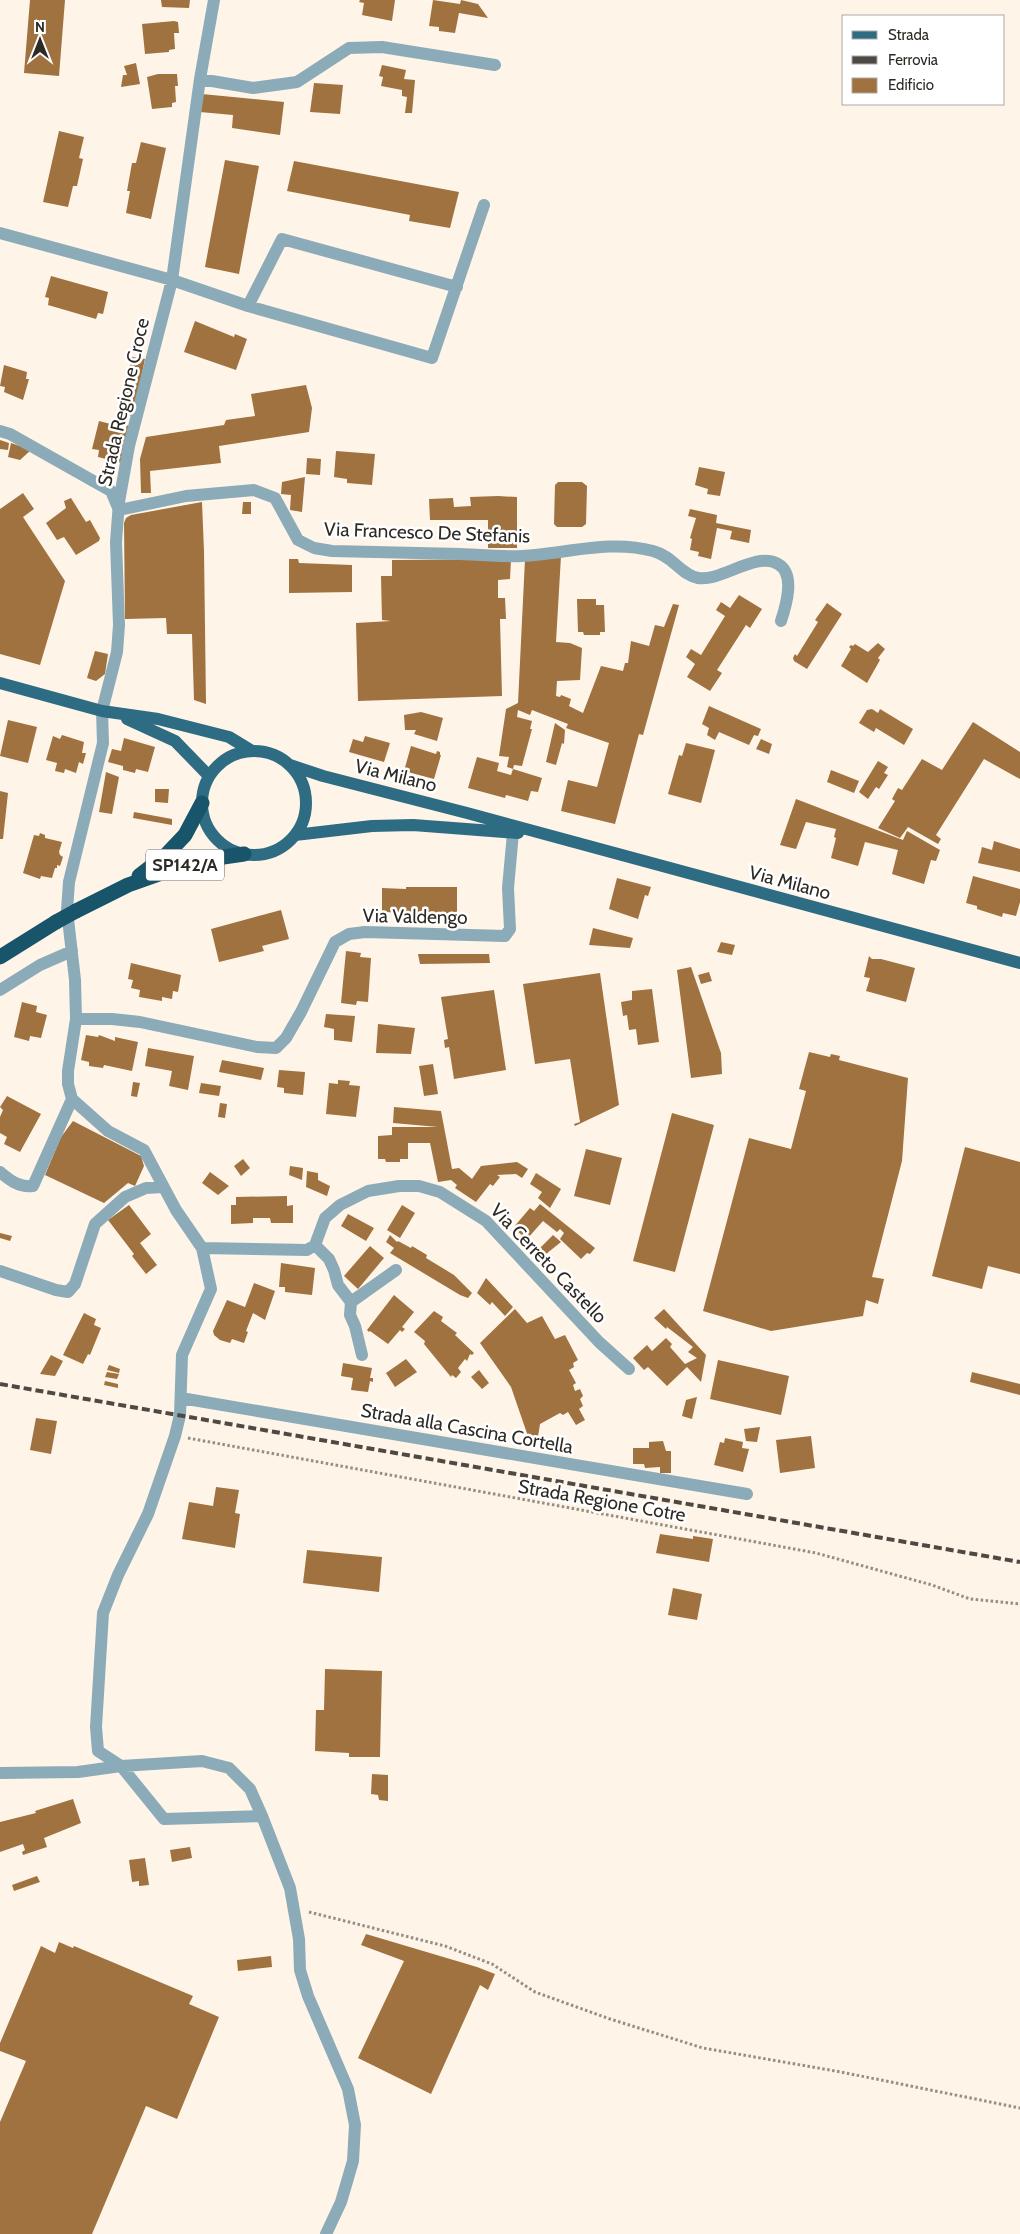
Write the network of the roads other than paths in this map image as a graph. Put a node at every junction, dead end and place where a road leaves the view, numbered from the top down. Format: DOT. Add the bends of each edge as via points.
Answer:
graph roads {
  1 [pos="214,0"];
  2 [pos="495,65"];
  3 [pos="200,79"];
  4 [pos="484,205"];
  5 [pos="0,233"];
  6 [pos="172,280"];
  7 [pos="457,287"];
  8 [pos="248,306"];
  9 [pos="0,431"];
  10 [pos="118,510"];
  11 [pos="781,621"];
  12 [pos="0,683"];
  13 [pos="102,710"];
  14 [pos="115,714"];
  15 [pos="252,751"];
  16 [pos="290,765"];
  17 [pos="209,776"];
  18 [pos="202,803"];
  19 [pos="513,833"];
  20 [pos="295,835"];
  21 [pos="550,837"];
  22 [pos="244,854"];
  23 [pos="128,885"];
  24 [pos="72,951"];
  25 [pos="0,957"];
  26 [pos="1020,963"];
  27 [pos="0,990"];
  28 [pos="76,1019"];
  29 [pos="72,1099"];
  30 [pos="0,1172"];
  31 [pos="163,1187"];
  32 [pos="315,1245"];
  33 [pos="202,1248"];
  34 [pos="396,1270"];
  35 [pos="0,1271"];
  36 [pos="351,1302"];
  37 [pos="362,1355"];
  38 [pos="629,1369"];
  39 [pos="181,1398"];
  40 [pos="747,1494"];
  41 [pos="121,1766"];
  42 [pos="0,1773"];
  43 [pos="262,1816"];
  44 [pos="326,2234"];
  1 -- 3 [label="street, Strada Regione Croce"];
  2 -- 3 [label="street" via="382,47 348,48 297,82 253,88"];
  3 -- 6 [label="street, Strada Regione Croce"];
  4 -- 7 [label="street"];
  5 -- 6 [label="street"];
  6 -- 8 [label="street"];
  6 -- 10 [label="street, Strada Regione Croce" via="129,446"];
  7 -- 8 [label="street" via="282,239"];
  7 -- 8 [label="street" via="432,358"];
  9 -- 10 [label="street" via="110,491"];
  10 -- 11 [label="street, Via Francesco De Stefanis" via="186,496 254,490 275,498 298,540 314,548 332,551 522,556 591,547 623,547 654,551 671,558 687,574 698,578 762,561 778,564 786,574 786,603"];
  10 -- 13 [label="street, Strada Regione Croce" via="117,652"];
  12 -- 13 [label="main road"];
  13 -- 14 [label="main road"];
  13 -- 24 [label="street" via="103,743 69,882 67,901"];
  14 -- 15 [label="main road" via="158,719 229,737"];
  14 -- 17 [label="main road" via="176,741"];
  15 -- 16 [label="main road" via="266,752"];
  15 -- 17 [label="main road" via="227,758"];
  16 -- 20 [label="main road" via="305,791 303,822"];
  16 -- 21 [label="main road, Via Milano"];
  17 -- 18 [label="main road"];
  18 -- 22 [label="main road" via="205,821 214,836 228,848"];
  18 -- 23 [label="highway, SP142/A" via="185,835 166,855"];
  19 -- 20 [label="main road, Via Milano" via="413,825"];
  19 -- 21 [label="main road, Via Milano"];
  19 -- 28 [label="street, Via Valdengo" via="508,888 510,929 505,936 349,934 335,942 301,1012 286,1038 276,1048 257,1047 140,1022"];
  20 -- 22 [label="main road" via="272,852"];
  21 -- 26 [label="main road, Via Milano"];
  22 -- 23 [label="highway, SP142/A" via="196,861"];
  23 -- 25 [label="highway, SP142/A, bridge" via="56,922"];
  24 -- 27 [label="street" via="40,965"];
  24 -- 28 [label="street"];
  28 -- 29 [label="street" via="68,1071"];
  29 -- 30 [label="street" via="32,1186 16,1184"];
  29 -- 31 [label="street" via="108,1131 144,1150"];
  31 -- 33 [label="street"];
  31 -- 35 [label="street" via="146,1188 125,1197 95,1224 75,1284 68,1292"];
  32 -- 33 [label="street" via="307,1250"];
  32 -- 36 [label="street" via="329,1259 338,1285"];
  32 -- 38 [label="street, Via Cerreto Castello" via="325,1218 340,1204 368,1191 419,1186 440,1192 486,1221 598,1342"];
  33 -- 39 [label="street" via="211,1288 182,1355"];
  34 -- 36 [label="street"];
  36 -- 37 [label="street" via="350,1315"];
  39 -- 40 [label="street, Strada alla Cascina Cortella"];
  39 -- 41 [label="street" via="175,1436 148,1514 103,1613 96,1727 98,1751"];
  41 -- 42 [label="street" via="78,1772"];
  41 -- 43 [label="street" via="164,1819"];
  41 -- 43 [label="street" via="202,1761 229,1768 250,1789"];
  43 -- 44 [label="street" via="290,1888 308,1996 348,2089 355,2125 353,2161 341,2202"];
}
